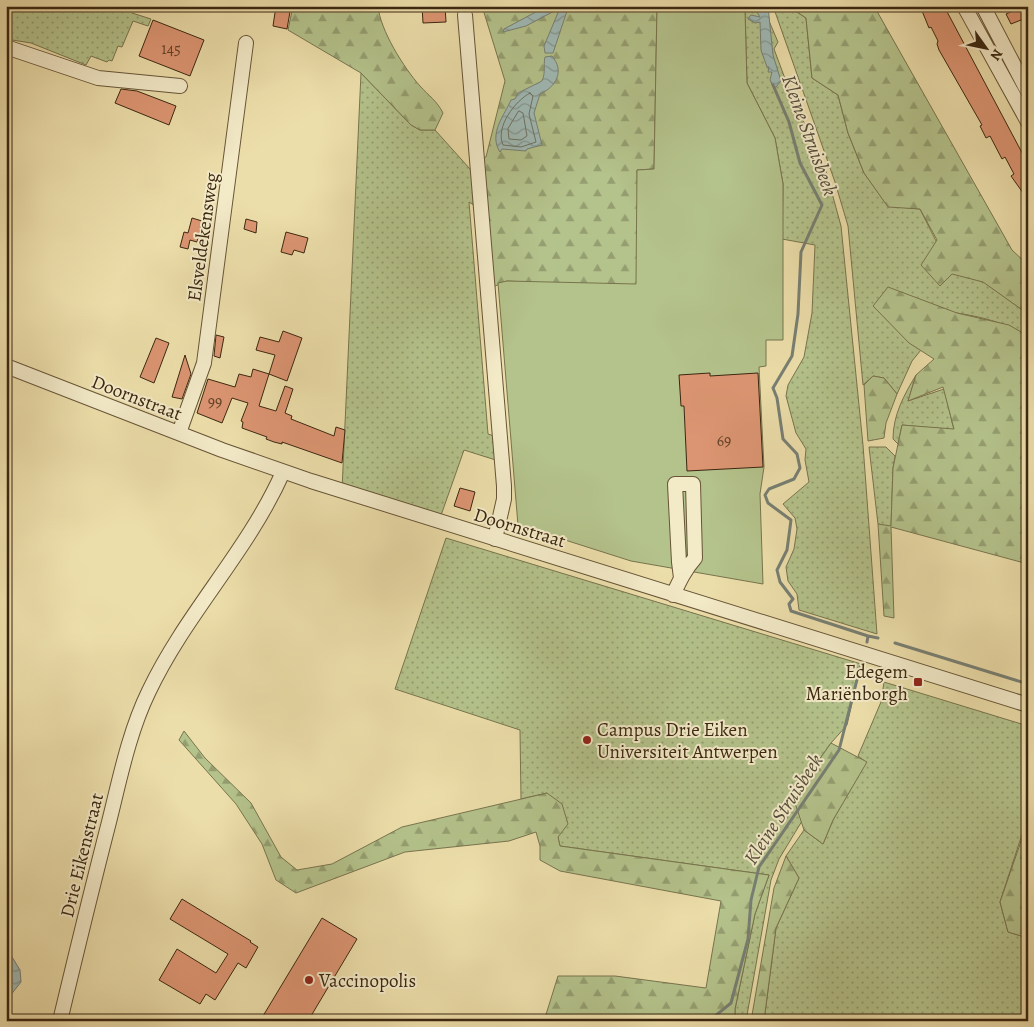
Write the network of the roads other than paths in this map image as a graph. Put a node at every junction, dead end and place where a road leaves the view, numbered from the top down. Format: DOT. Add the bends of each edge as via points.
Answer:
graph roads {
  1 [pos="964,6"];
  2 [pos="984,6"];
  3 [pos="465,15"];
  4 [pos="246,43"];
  5 [pos="6,47"];
  6 [pos="180,86"];
  7 [pos="1028,92"];
  8 [pos="1028,122"];
  9 [pos="6,366"];
  10 [pos="179,433"];
  11 [pos="284,472"];
  12 [pos="495,539"];
  13 [pos="682,578"];
  14 [pos="673,595"];
  15 [pos="1028,705"];
  16 [pos="60,1021"];
  1 -- 8 [label="street"];
  2 -- 7 [label="street"];
  3 -- 12 [label="street" via="504,486"];
  4 -- 10 [label="street, Elsveldekensweg" via="204,363"];
  5 -- 6 [label="street" via="98,78"];
  9 -- 10 [label="street, Doornstraat"];
  10 -- 11 [label="street, Doornstraat"];
  11 -- 12 [label="street, Doornstraat"];
  11 -- 16 [label="street, Drie Eikenstraat" via="256,525 176,641 150,702 120,777"];
  12 -- 14 [label="street, Doornstraat"];
  13 -- 13 [label="street" via="695,558 693,484 675,484 678,562"];
  13 -- 14 [label="street"];
  14 -- 15 [label="street, Doornstraat"];
}
